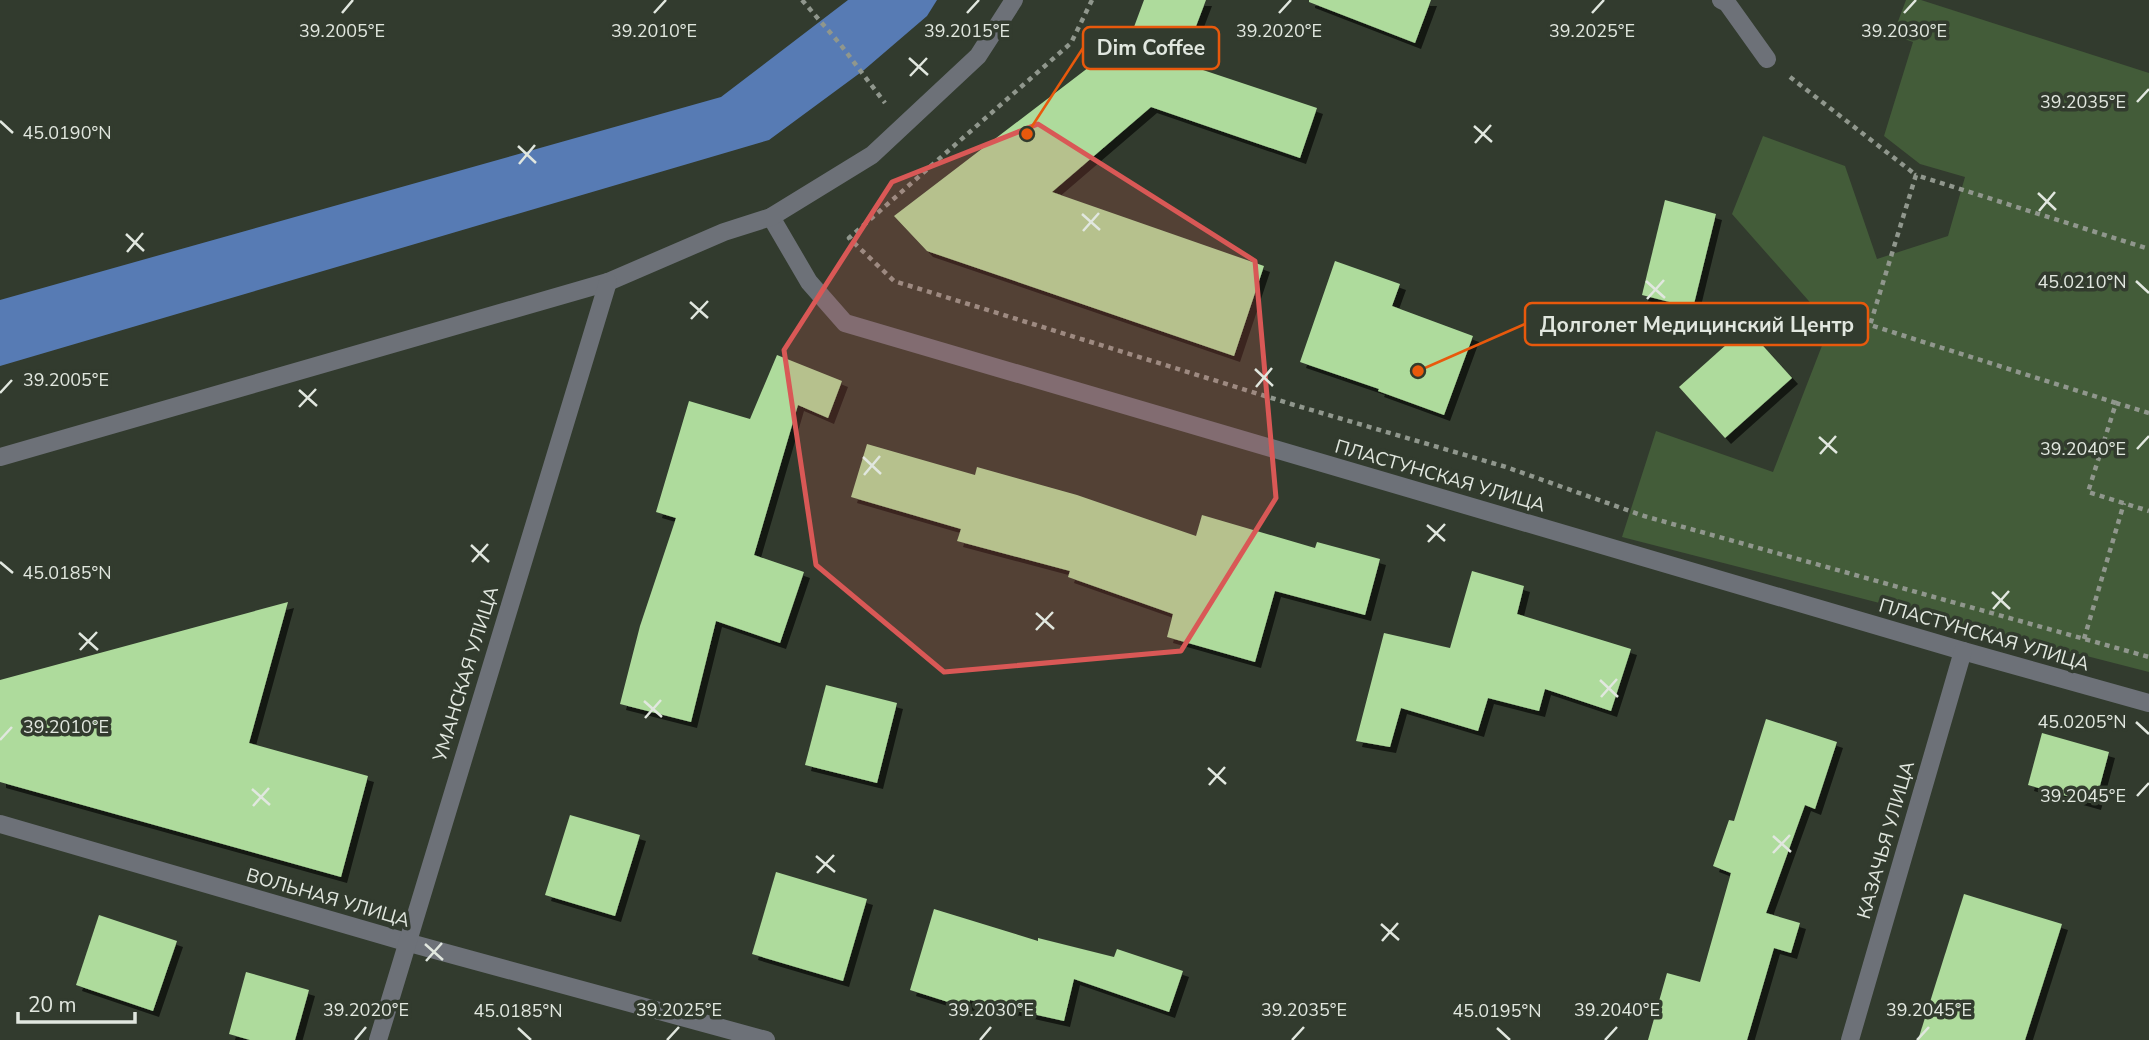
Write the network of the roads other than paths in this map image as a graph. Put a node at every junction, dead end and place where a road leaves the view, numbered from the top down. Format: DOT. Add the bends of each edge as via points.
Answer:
graph roads {
  1 [pos="1014,0"];
  2 [pos="1721,0"];
  3 [pos="1767,59"];
  4 [pos="771,217"];
  5 [pos="608,282"];
  6 [pos="0,457"];
  7 [pos="1963,651"];
  8 [pos="2149,704"];
  9 [pos="0,824"];
  10 [pos="406,942"];
  11 [pos="378,1040"];
  12 [pos="766,1040"];
  13 [pos="1850,1040"];
  1 -- 4 [label="street" via="978,57 872,155"];
  2 -- 3 [label="street"];
  4 -- 5 [label="street"];
  4 -- 7 [label="street, ПЛАСТУНСКАЯ УЛИЦА" via="809,282 845,323"];
  5 -- 6 [label="street"];
  5 -- 10 [label="street, УМАНСКАЯ УЛИЦА"];
  7 -- 8 [label="street, ПЛАСТУНСКАЯ УЛИЦА"];
  7 -- 13 [label="street, КАЗАЧЬЯ УЛИЦА"];
  9 -- 10 [label="street, ВОЛЬНАЯ УЛИЦА"];
  10 -- 11 [label="street, УМАНСКАЯ УЛИЦА"];
  10 -- 12 [label="street, ВОЛЬНАЯ УЛИЦА"];
}
